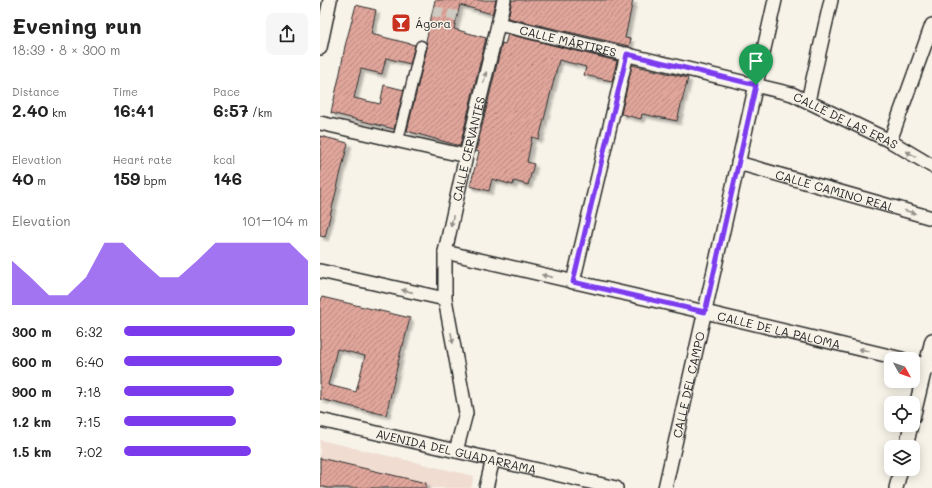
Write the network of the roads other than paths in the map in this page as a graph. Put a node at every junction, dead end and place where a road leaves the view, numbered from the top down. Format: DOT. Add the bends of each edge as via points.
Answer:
graph roads {
  1 [pos="330,0"];
  2 [pos="504,0"];
  3 [pos="775,0"];
  4 [pos="830,0"];
  5 [pos="498,24"];
  6 [pos="932,25"];
  7 [pos="421,46"];
  8 [pos="320,48"];
  9 [pos="627,54"];
  10 [pos="756,85"];
  11 [pos="808,101"];
  12 [pos="320,123"];
  13 [pos="398,140"];
  14 [pos="890,141"];
  15 [pos="466,156"];
  16 [pos="738,164"];
  17 [pos="932,166"];
  18 [pos="932,218"];
  19 [pos="446,252"];
  20 [pos="320,271"];
  21 [pos="573,282"];
  22 [pos="445,299"];
  23 [pos="705,312"];
  24 [pos="932,340"];
  25 [pos="884,355"];
  26 [pos="929,366"];
  27 [pos="920,396"];
  28 [pos="320,420"];
  29 [pos="456,451"];
  30 [pos="493,459"];
  31 [pos="899,476"];
  32 [pos="486,488"];
  33 [pos="616,488"];
  34 [pos="665,488"];
  35 [pos="896,488"];
  1 -- 8 [label="street"];
  2 -- 5 [label="street, CALLE CERVANTES"];
  3 -- 10 [label="street, CALLE DEL CAMPO"];
  4 -- 11 [label="street"];
  5 -- 9 [label="street, CALLE MÁRTIRES"];
  15 -- 5 [label="street, CALLE CERVANTES, one-way"];
  6 -- 14 [label="street"];
  7 -- 13 [label="street"];
  9 -- 10 [label="street, CALLE MÁRTIRES"];
  9 -- 21 [label="street"];
  10 -- 11 [label="street, CALLE DE LAS ERAS"];
  10 -- 16 [label="street, CALLE DEL CAMPO"];
  11 -- 14 [label="street, CALLE DE LAS ERAS"];
  12 -- 13 [label="street"];
  13 -- 15 [label="street"];
  17 -- 14 [label="street, CALLE DE LAS ERAS, one-way"];
  15 -- 19 [label="street, CALLE CERVANTES, one-way"];
  16 -- 18 [label="street, CALLE CAMINO REAL, one-way"];
  16 -- 23 [label="street, CALLE DEL CAMPO"];
  21 -- 19 [label="street, CALLE DE LA PALOMA, one-way"];
  19 -- 22 [label="street, CALLE CERVANTES"];
  22 -- 20 [label="street, one-way"];
  21 -- 23 [label="street, CALLE DE LA PALOMA"];
  22 -- 29 [label="street, CALLE CERVANTES, one-way" via="466,413"];
  25 -- 23 [label="street, CALLE DE LA PALOMA, one-way"];
  23 -- 34 [label="street, CALLE DEL CAMPO"];
  24 -- 26 [label="street"];
  26 -- 27 [label="street"];
  28 -- 29 [label="street, AVENIDA DEL GUADARRAMA"];
  29 -- 30 [label="street, AVENIDA DEL GUADARRAMA"];
  30 -- 32 [label="street"];
  30 -- 33 [label="street, AVENIDA DEL GUADARRAMA"];
  31 -- 35 [label="street"];
}
